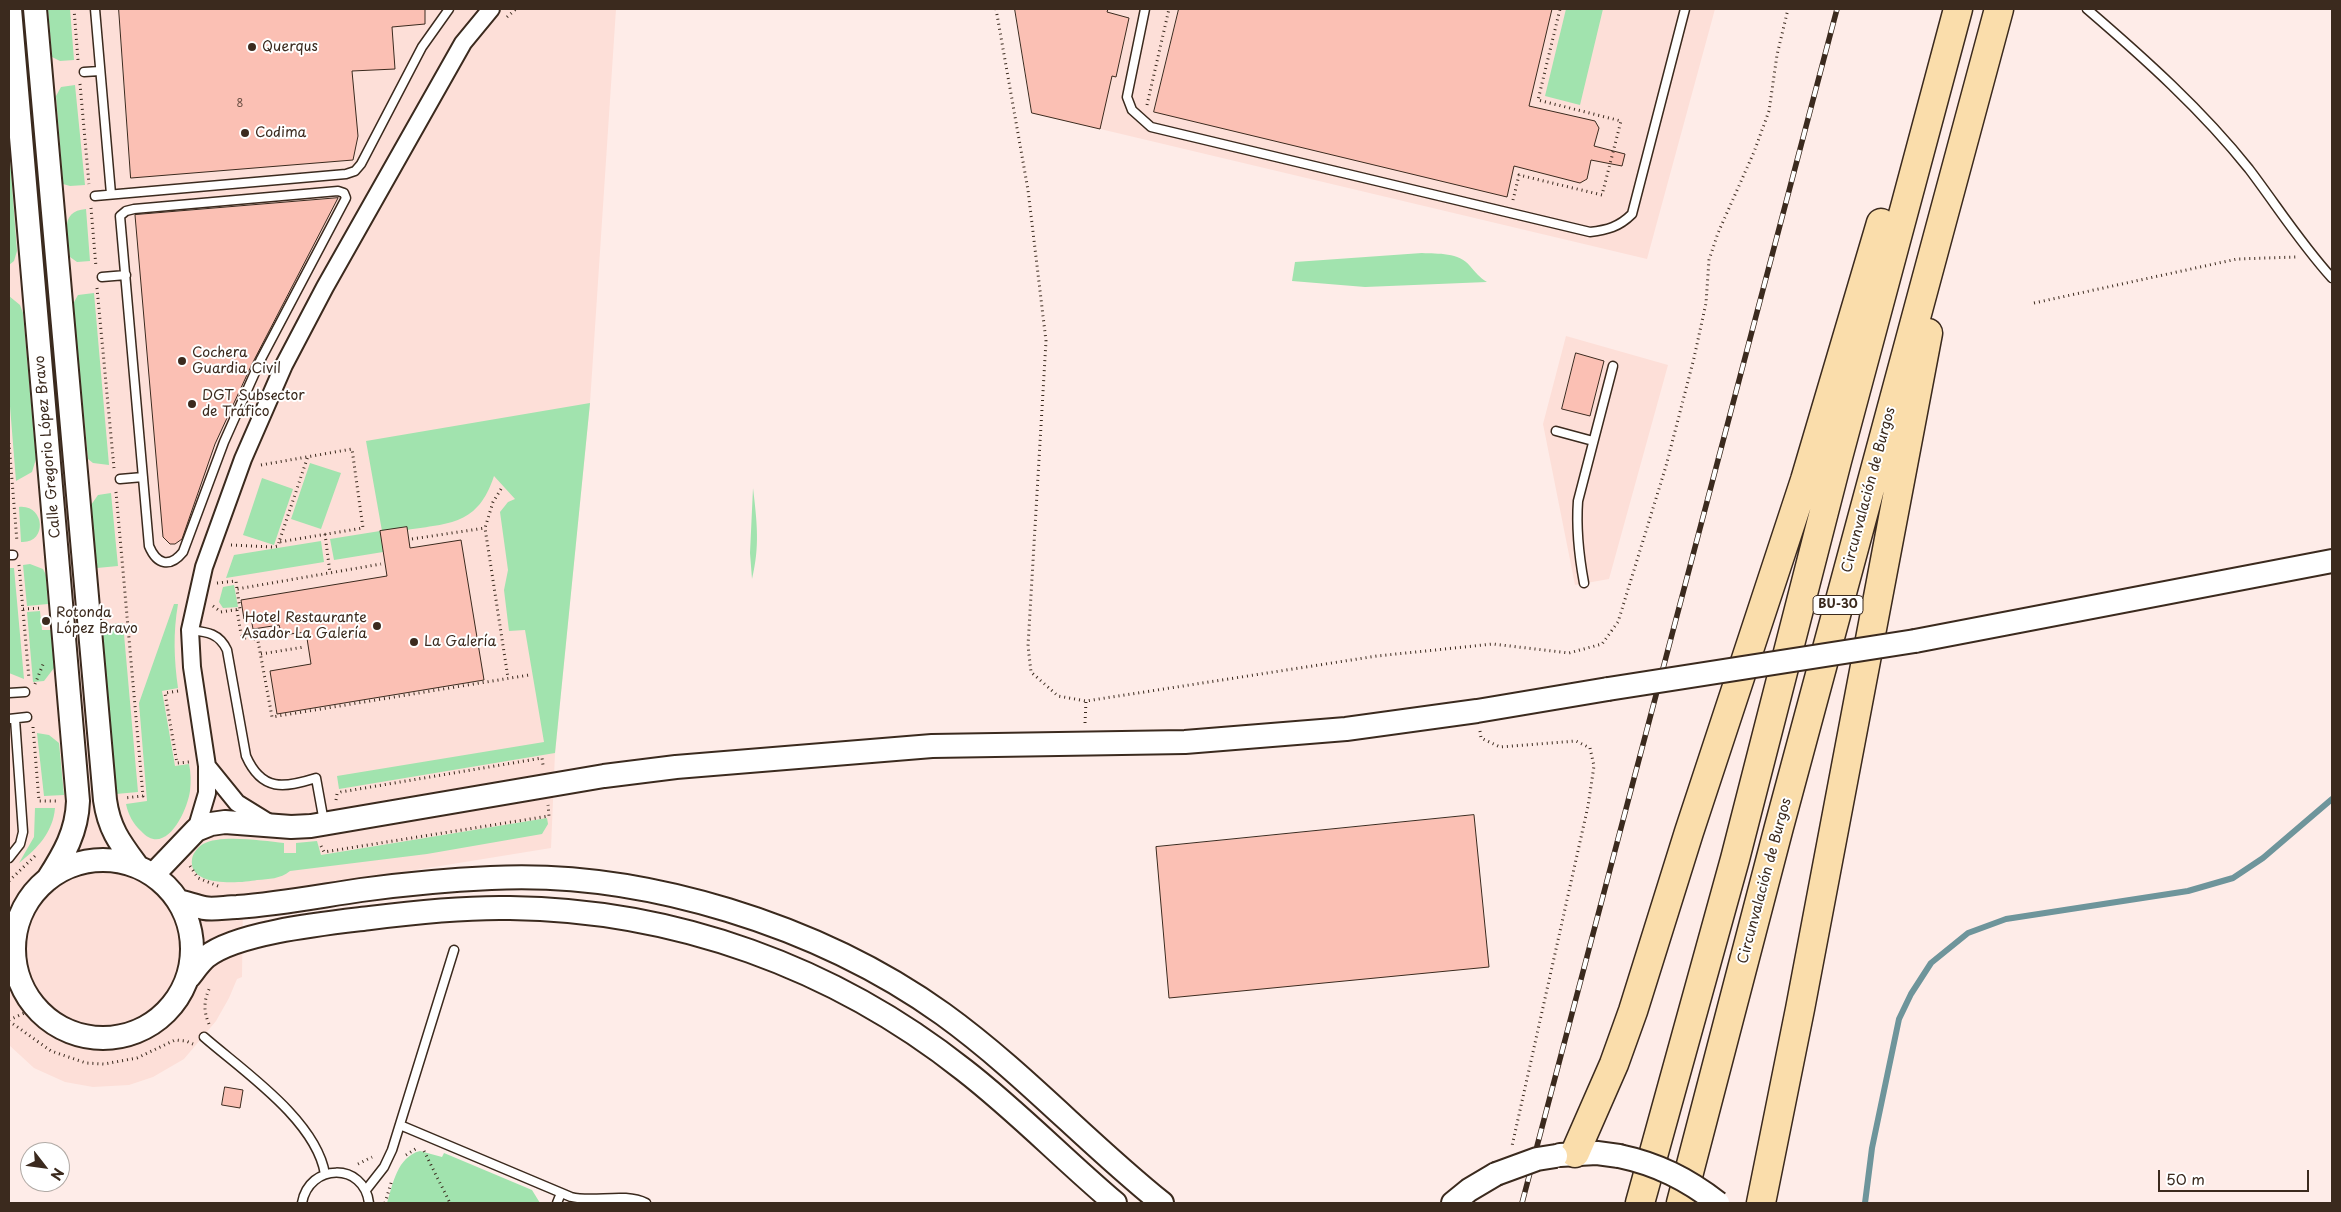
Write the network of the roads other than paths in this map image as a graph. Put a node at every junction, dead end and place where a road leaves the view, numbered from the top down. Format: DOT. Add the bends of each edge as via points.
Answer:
graph roads {
  1 [pos="10,9"];
  2 [pos="35,9"];
  3 [pos="95,9"];
  4 [pos="448,9"];
  5 [pos="491,9"];
  6 [pos="1145,9"];
  7 [pos="1685,9"];
  8 [pos="1958,9"];
  9 [pos="1999,9"];
  10 [pos="2087,9"];
  11 [pos="100,71"];
  12 [pos="84,72"];
  13 [pos="1935,90"];
  14 [pos="1967,122"];
  15 [pos="112,194"];
  16 [pos="95,196"];
  17 [pos="126,275"];
  18 [pos="102,277"];
  19 [pos="2332,278"];
  20 [pos="1613,366"];
  21 [pos="1556,431"];
  22 [pos="1593,440"];
  23 [pos="143,477"];
  24 [pos="120,479"];
  25 [pos="2332,561"];
  26 [pos="1584,584"];
  27 [pos="190,630"];
  28 [pos="27,690"];
  29 [pos="9,692"];
  30 [pos="28,717"];
  31 [pos="12,719"];
  32 [pos="207,766"];
  33 [pos="273,826"];
  34 [pos="196,830"];
  35 [pos="322,831"];
  36 [pos="9,858"];
  37 [pos="145,870"];
  38 [pos="48,879"];
  39 [pos="178,901"];
  40 [pos="15,916"];
  41 [pos="454,950"];
  42 [pos="188,977"];
  43 [pos="9,997"];
  44 [pos="58,1026"];
  45 [pos="204,1036"];
  46 [pos="400,1125"];
  47 [pos="1565,1155"];
  48 [pos="325,1174"];
  49 [pos="366,1190"];
  50 [pos="560,1193"];
  51 [pos="302,1203"];
  52 [pos="369,1203"];
  53 [pos="557,1203"];
  54 [pos="646,1203"];
  55 [pos="1115,1203"];
  56 [pos="1162,1203"];
  57 [pos="1453,1203"];
  58 [pos="1640,1203"];
  59 [pos="1681,1203"];
  60 [pos="1718,1203"];
  61 [pos="1761,1203"];
  1 -- 38 [label="main road, Calle Gregorio López Bravo" via="78,801 78,818 71,839"];
  2 -- 37 [label="main road, Calle Gregorio López Bravo" via="107,817 113,832"];
  3 -- 11 [label="lane"];
  4 -- 15 [label="lane" via="422,47 355,171"];
  5 -- 27 [label="street" via="463,43 442,78 284,365 244,459 204,567"];
  6 -- 7 [label="lane" via="1127,97 1132,110 1151,127 1590,232 1610,229 1632,214"];
  8 -- 13 [label="highway, BU-30"];
  9 -- 14 [label="highway, Circunvalación de Burgos / BU-30"];
  10 -- 19 [label="lane" via="2197,111 2248,169"];
  11 -- 12 [label="lane"];
  11 -- 15 [label="lane"];
  13 -- 47 [label="highway" via="1885,211 1805,480 1633,1011 1614,1064"];
  13 -- 58 [label="highway, BU-30" via="1734,859"];
  14 -- 59 [label="highway, Circunvalación de Burgos / BU-30"];
  14 -- 61 [label="highway"];
  15 -- 16 [label="lane"];
  17 -- 18 [label="lane"];
  17 -- 23 [label="lane"];
  17 -- 23 [label="lane" via="120,216 126,211 338,191 346,198 257,368 224,442 183,552 170,562 153,557 149,546"];
  20 -- 22 [label="lane"];
  21 -- 22 [label="lane"];
  22 -- 26 [label="lane" via="1577,508 1578,555"];
  23 -- 24 [label="lane"];
  25 -- 35 [label="main road, bridge" via="1915,641 1346,729 1185,742 932,746 718,762 604,776"];
  27 -- 32 [label="street" via="192,667"];
  27 -- 35 [label="lane" via="218,637 227,650 246,756 251,768 269,783 289,786 316,778"];
  28 -- 29 [label="lane"];
  30 -- 31 [label="lane"];
  31 -- 36 [label="lane" via="23,832 20,844"];
  32 -- 33 [label="street" via="237,803"];
  32 -- 34 [label="street" via="207,792"];
  33 -- 34 [label="main road" via="225,822"];
  33 -- 35 [label="main road"];
  34 -- 37 [label="main road"];
  37 -- 38 [label="main road" via="114,860 96,860 79,863"];
  37 -- 39 [label="main road"];
  38 -- 40 [label="main road"];
  39 -- 42 [label="main road" via="192,934 192,962"];
  39 -- 56 [label="main road" via="207,908 263,905 426,881 496,877 605,883 701,902 790,932 898,985 944,1015"];
  40 -- 44 [label="main road" via="17,973 32,1004"];
  41 -- 46 [label="lane"];
  42 -- 44 [label="main road" via="170,1009 144,1029 116,1038 86,1037"];
  42 -- 55 [label="main road" via="206,957 241,940 419,912 509,908 575,911 668,926 769,957 813,976 892,1018 964,1070"];
  43 -- 44 [label="main road"];
  45 -- 48 [label="lane" via="295,1118 312,1138"];
  46 -- 49 [label="lane" via="384,1167"];
  46 -- 50 [label="lane"];
  47 -- 57 [label="main road, bridge" via="1537,1159 1496,1174"];
  47 -- 60 [label="main road, bridge" via="1619,1156 1662,1168"];
  48 -- 49 [label="lane" via="334,1172 353,1176"];
  48 -- 51 [label="lane" via="308,1186"];
  49 -- 52 [label="lane"];
  50 -- 53 [label="lane"];
  50 -- 54 [label="lane" via="580,1200 624,1199"];
}
